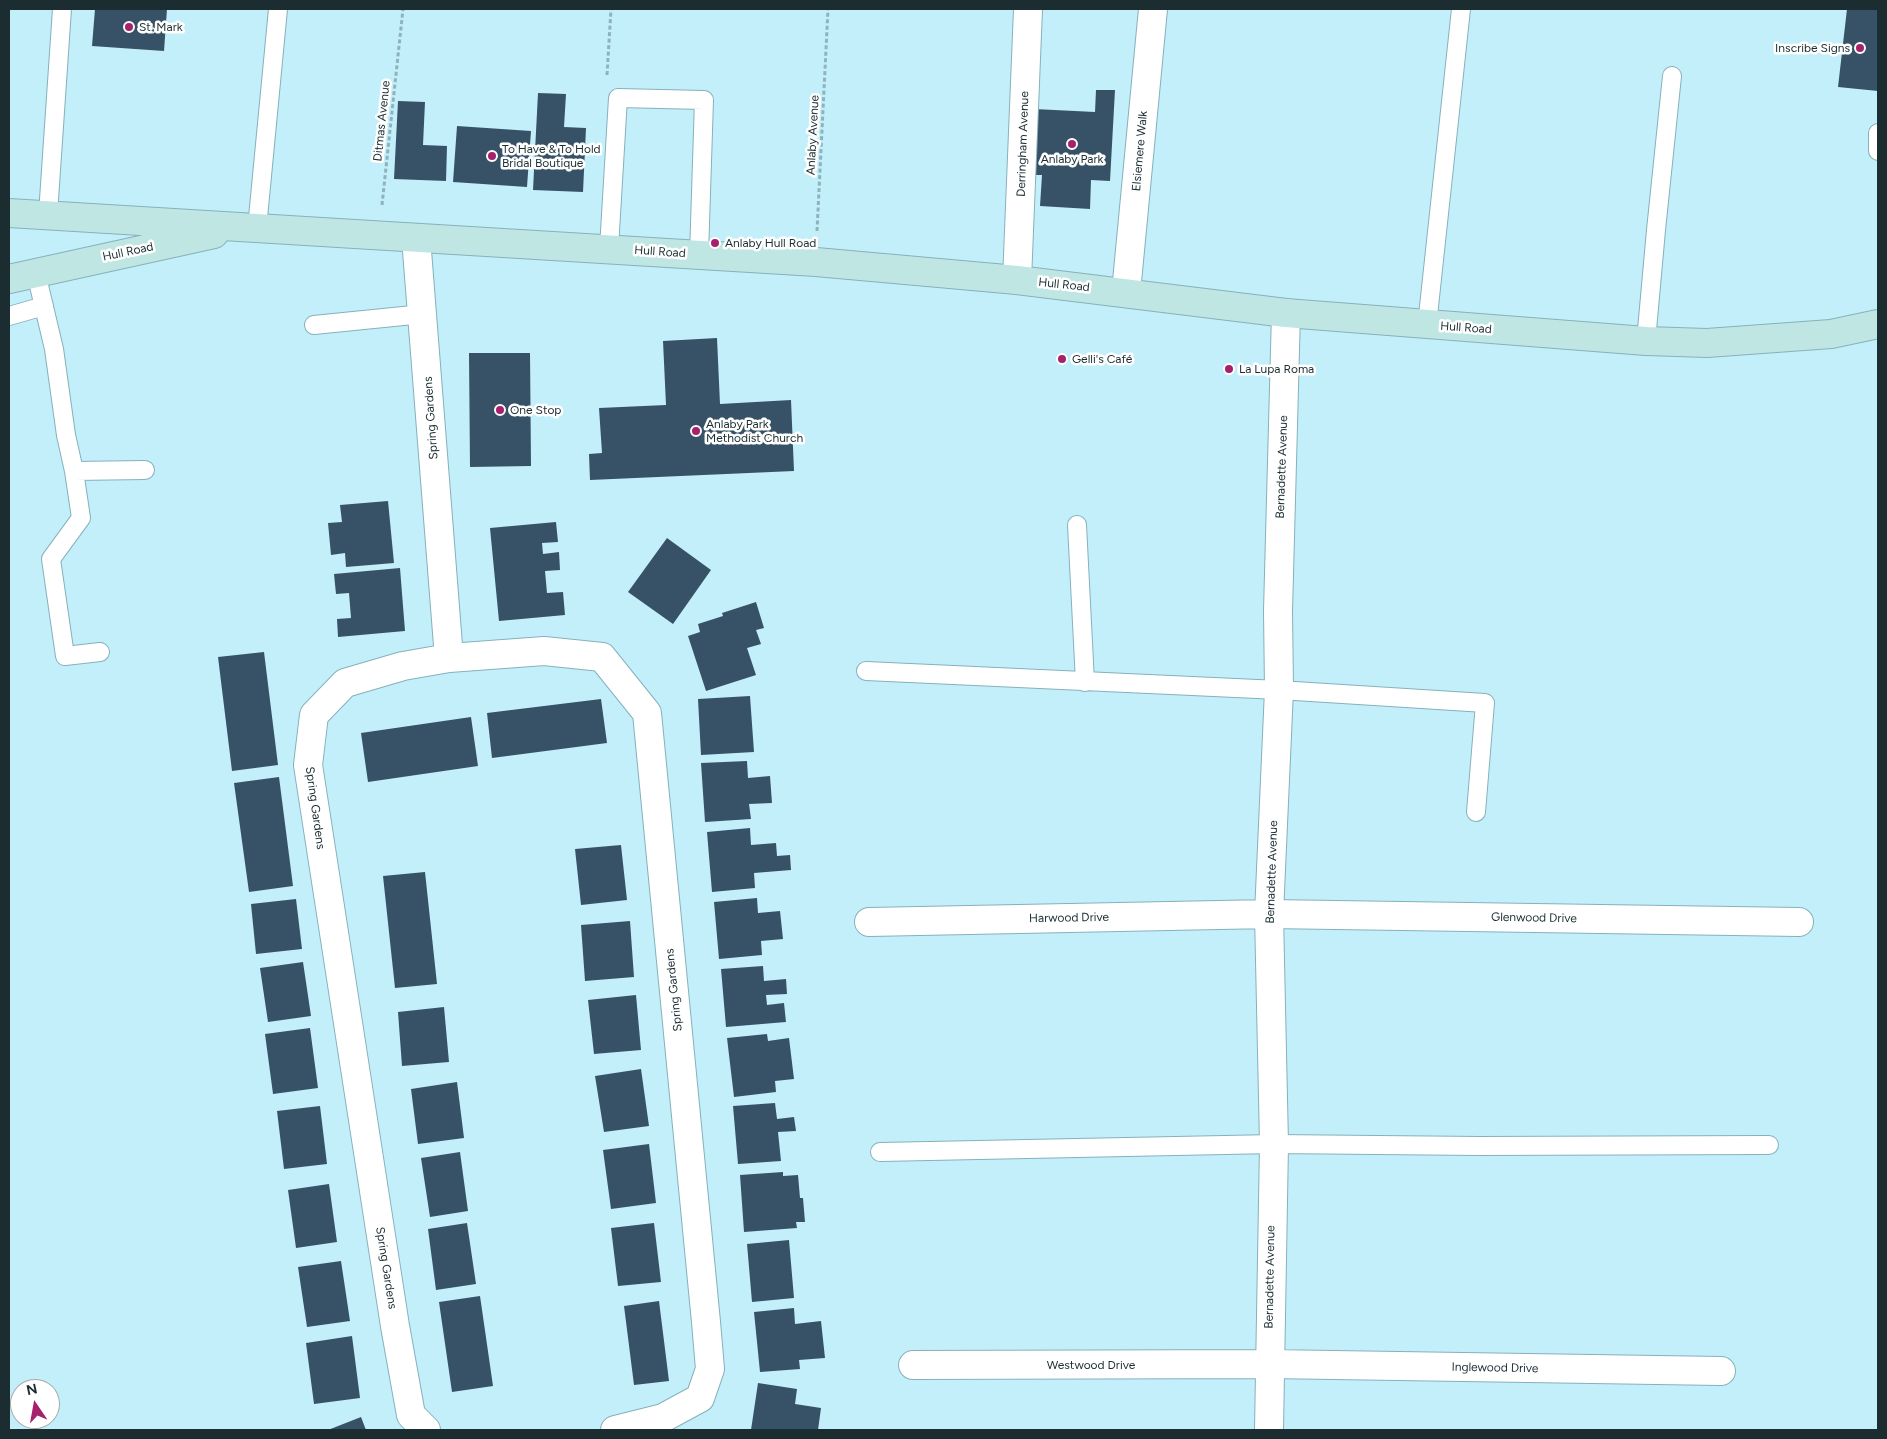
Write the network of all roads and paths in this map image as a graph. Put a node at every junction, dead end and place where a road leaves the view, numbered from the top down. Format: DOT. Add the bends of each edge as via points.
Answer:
graph roads {
  1 [pos="62,9"];
  2 [pos="278,9"];
  3 [pos="402,9"];
  4 [pos="828,9"];
  5 [pos="1028,9"];
  6 [pos="1154,9"];
  7 [pos="1461,9"];
  8 [pos="1672,76"];
  9 [pos="1878,133"];
  10 [pos="1878,151"];
  11 [pos="9,213"];
  12 [pos="48,214"];
  13 [pos="252,227"];
  14 [pos="379,236"];
  15 [pos="416,238"];
  16 [pos="609,248"];
  17 [pos="699,254"];
  18 [pos="816,262"];
  19 [pos="36,273"];
  20 [pos="9,279"];
  21 [pos="1017,280"];
  22 [pos="1126,292"];
  23 [pos="44,306"];
  24 [pos="423,314"];
  25 [pos="1286,314"];
  26 [pos="9,316"];
  27 [pos="1878,324"];
  28 [pos="1427,325"];
  29 [pos="314,326"];
  30 [pos="1646,340"];
  31 [pos="145,470"];
  32 [pos="74,472"];
  33 [pos="1077,525"];
  34 [pos="100,652"];
  35 [pos="449,658"];
  36 [pos="866,671"];
  37 [pos="1085,682"];
  38 [pos="1279,690"];
  39 [pos="1476,812"];
  40 [pos="1269,914"];
  41 [pos="869,922"];
  42 [pos="1799,922"];
  43 [pos="1274,1144"];
  44 [pos="1770,1145"];
  45 [pos="880,1152"];
  46 [pos="1269,1364"];
  47 [pos="913,1365"];
  48 [pos="1721,1371"];
  49 [pos="426,1430"];
  50 [pos="615,1430"];
  51 [pos="1268,1430"];
  1 -- 12 [label="lane"];
  2 -- 13 [label="lane"];
  3 -- 14 [label="path, Ditmas Avenue"];
  4 -- 18 [label="path, Anlaby Avenue"];
  5 -- 21 [label="street, Derringham Avenue"];
  6 -- 22 [label="street, Elsiemere Walk"];
  7 -- 28 [label="lane"];
  8 -- 30 [label="lane"];
  9 -- 10 [label="lane"];
  11 -- 12 [label="main road, Hull Road"];
  12 -- 13 [label="main road, Hull Road"];
  13 -- 14 [label="main road, Hull Road"];
  13 -- 19 [label="main road, Hull Road"];
  14 -- 15 [label="main road, Hull Road"];
  15 -- 16 [label="main road, Hull Road"];
  15 -- 24 [label="street, Spring Gardens"];
  16 -- 17 [label="main road, Hull Road"];
  16 -- 17 [label="lane" via="618,98 704,100"];
  17 -- 18 [label="main road, Hull Road"];
  18 -- 21 [label="main road, Hull Road"];
  19 -- 20 [label="main road, Hull Road"];
  19 -- 23 [label="lane"];
  21 -- 22 [label="main road, Hull Road"];
  22 -- 25 [label="main road, Hull Road"];
  23 -- 26 [label="lane"];
  23 -- 32 [label="lane"];
  24 -- 29 [label="lane"];
  24 -- 35 [label="street, Spring Gardens"];
  25 -- 28 [label="main road, Hull Road"];
  25 -- 38 [label="street, Bernadette Avenue"];
  27 -- 30 [label="main road, Hull Road" via="1831,334 1707,343"];
  28 -- 30 [label="main road, Hull Road"];
  31 -- 32 [label="lane"];
  32 -- 34 [label="lane" via="82,518 51,559 65,656"];
  33 -- 37 [label="lane"];
  35 -- 49 [label="street, Spring Gardens" via="404,666 345,683 314,715 308,765 396,1335 411,1416"];
  35 -- 50 [label="street, Spring Gardens" via="544,651 602,657 647,713 710,1369 700,1398 663,1418"];
  36 -- 37 [label="lane"];
  37 -- 38 [label="lane"];
  38 -- 39 [label="lane" via="1485,703"];
  38 -- 40 [label="street, Bernadette Avenue"];
  40 -- 41 [label="street, Harwood Drive"];
  40 -- 42 [label="street, Glenwood Drive"];
  40 -- 43 [label="street, Bernadette Avenue"];
  43 -- 44 [label="lane"];
  43 -- 45 [label="lane"];
  43 -- 46 [label="street, Bernadette Avenue"];
  46 -- 47 [label="street, Westwood Drive"];
  46 -- 48 [label="street, Inglewood Drive"];
  46 -- 51 [label="street, Bernadette Avenue"];
}
